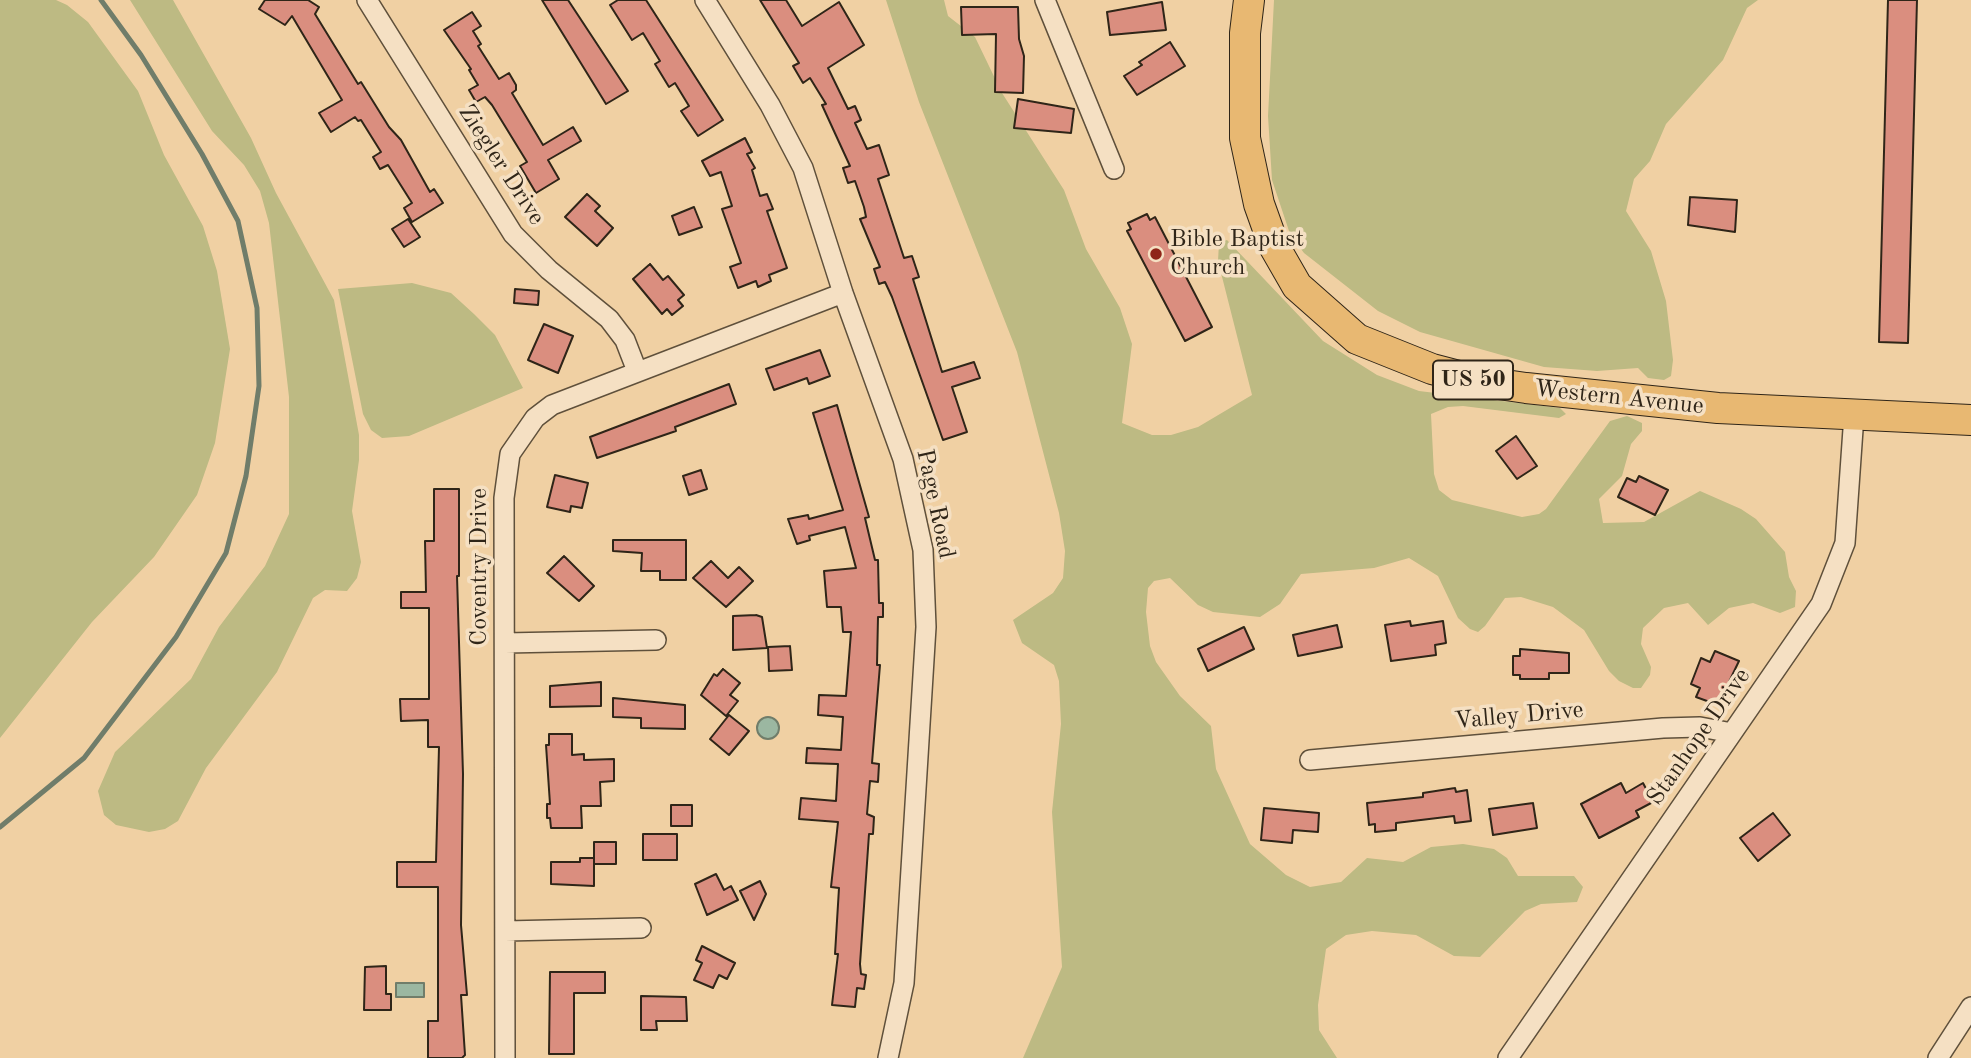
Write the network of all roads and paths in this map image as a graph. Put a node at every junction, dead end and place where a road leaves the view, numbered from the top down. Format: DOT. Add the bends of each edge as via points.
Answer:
graph roads {
  1 [pos="367,0"];
  2 [pos="705,0"];
  3 [pos="1045,0"];
  4 [pos="1249,0"];
  5 [pos="1114,169"];
  6 [pos="844,293"];
  7 [pos="637,371"];
  8 [pos="1854,415"];
  9 [pos="1971,420"];
  10 [pos="656,640"];
  11 [pos="505,643"];
  12 [pos="1731,733"];
  13 [pos="1310,760"];
  14 [pos="641,928"];
  15 [pos="505,931"];
  16 [pos="1971,1007"];
  17 [pos="505,1058"];
  18 [pos="888,1058"];
  19 [pos="1508,1058"];
  20 [pos="1938,1058"];
  1 -- 7 [label="street, Ziegler Drive" via="513,234 609,319 625,340"];
  2 -- 6 [label="street, Page Road" via="788,136"];
  3 -- 5 [label="street"];
  4 -- 8 [label="main road, Western Avenue / US 50" via="1245,138 1259,204 1274,246 1297,286 1357,339 1432,369 1490,383 1718,408"];
  6 -- 7 [label="street, Coventry Drive"];
  6 -- 18 [label="street, Page Road" via="904,459 923,551 926,627 904,982"];
  7 -- 11 [label="street, Coventry Drive" via="552,405 520,436 510,454 504,498"];
  8 -- 9 [label="main road, Western Avenue / US 50"];
  8 -- 12 [label="street, Stanhope Drive" via="1845,543 1835,572 1821,604"];
  10 -- 11 [label="street"];
  11 -- 15 [label="street, Coventry Drive"];
  12 -- 13 [label="street, Valley Drive" via="1700,727 1663,728"];
  12 -- 19 [label="street, Stanhope Drive"];
  14 -- 15 [label="street"];
  15 -- 17 [label="street, Coventry Drive"];
  16 -- 20 [label="street"];
}
